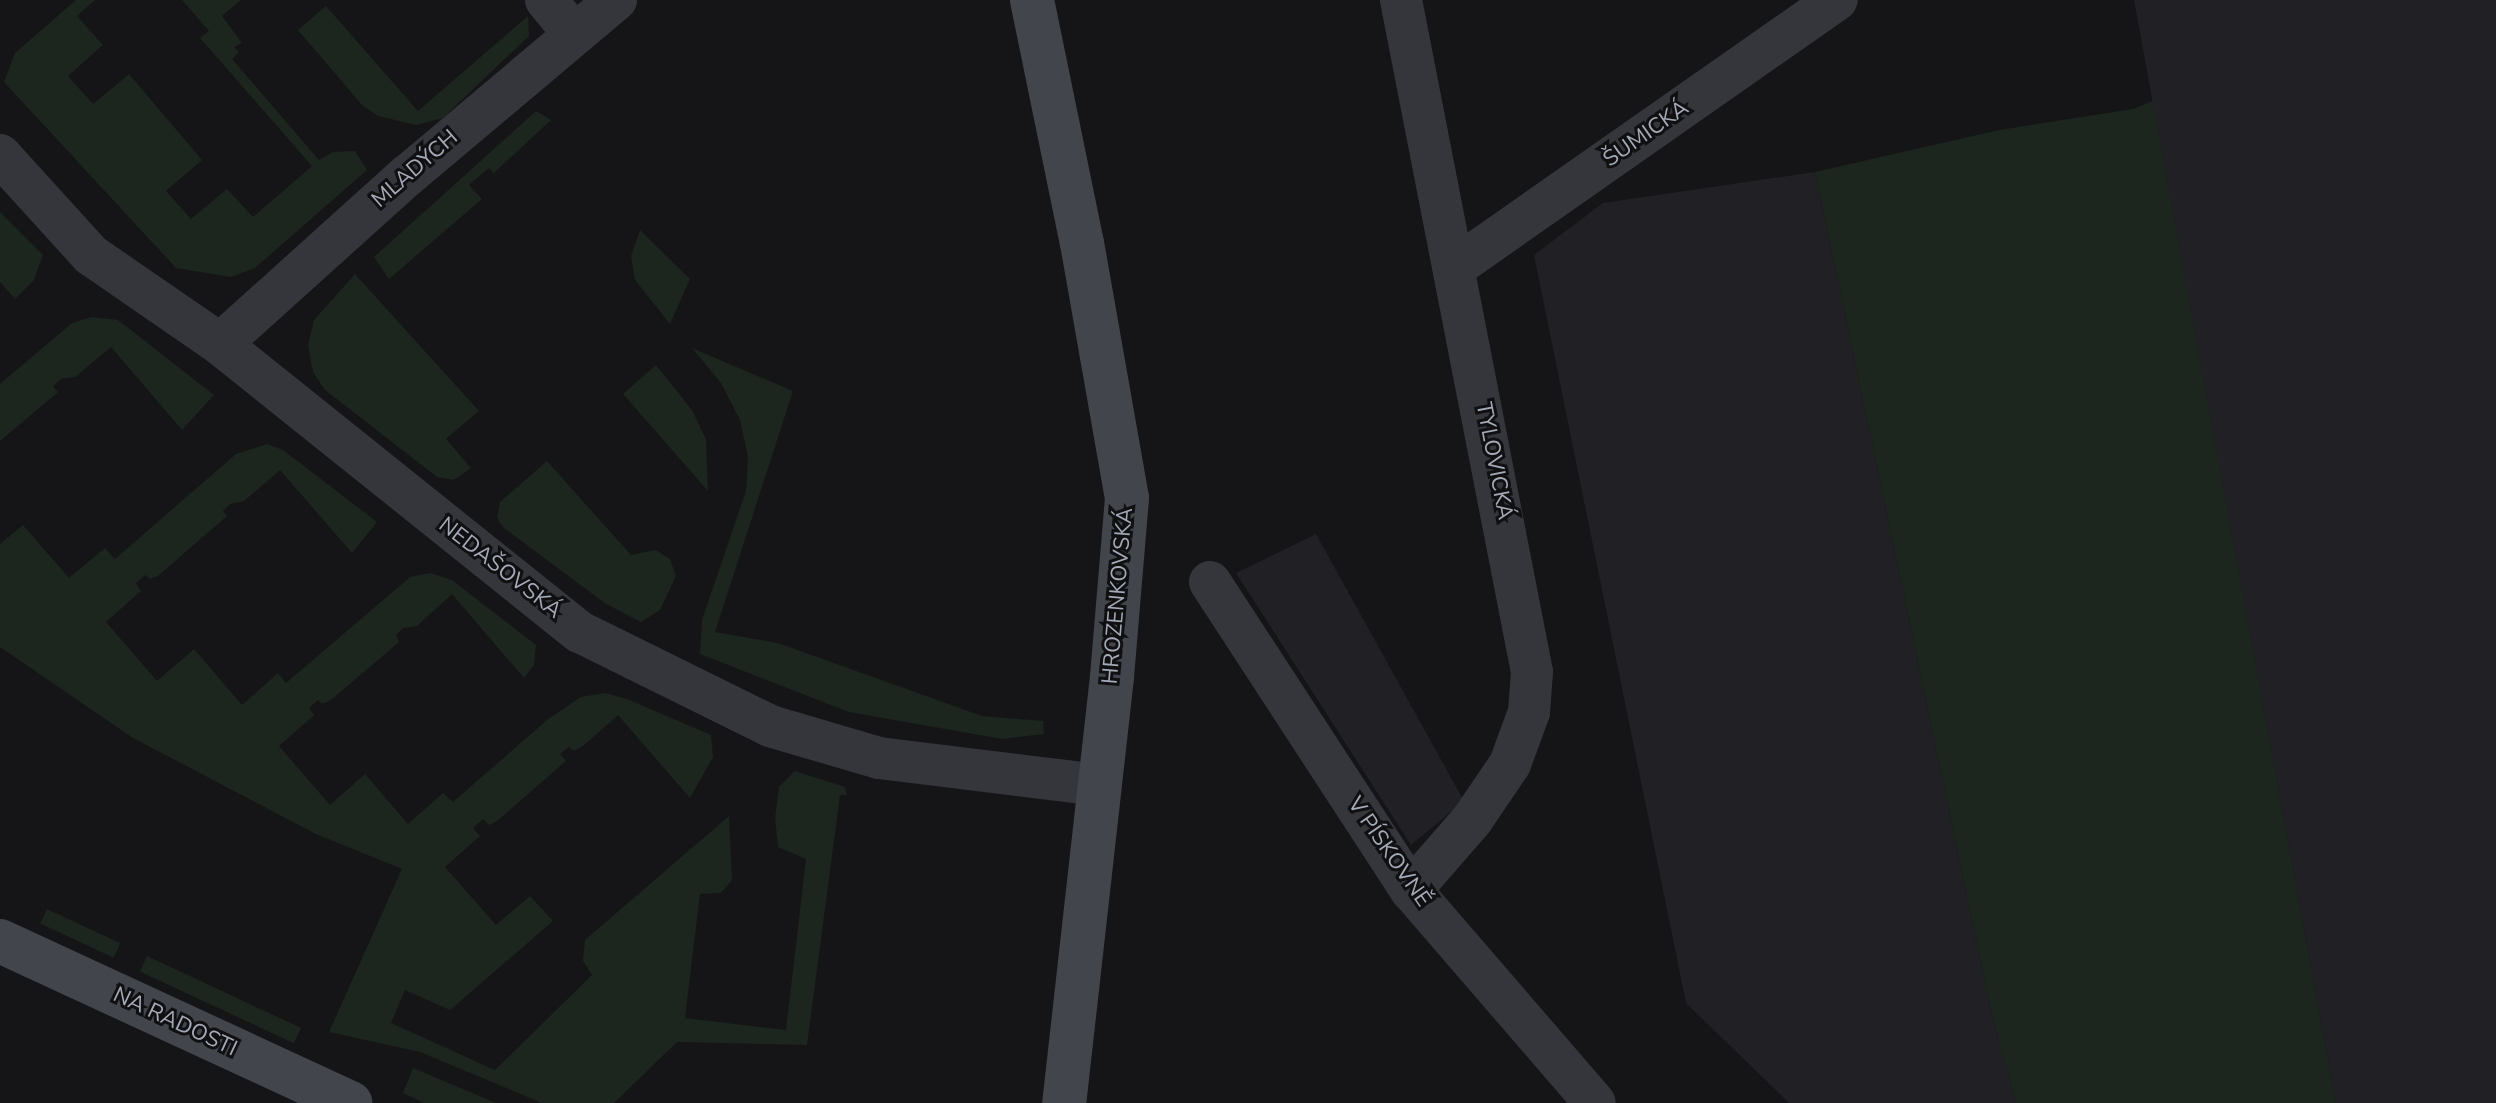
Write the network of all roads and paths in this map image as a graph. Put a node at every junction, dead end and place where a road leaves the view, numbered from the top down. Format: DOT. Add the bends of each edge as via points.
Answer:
graph roads {
  1 [pos="546,0"];
  2 [pos="616,0"];
  3 [pos="1032,0"];
  4 [pos="1401,0"];
  5 [pos="1837,0"];
  6 [pos="574,34"];
  7 [pos="0,155"];
  8 [pos="1455,267"];
  9 [pos="220,344"];
  10 [pos="1210,582"];
  11 [pos="1100,785"];
  12 [pos="1411,890"];
  13 [pos="0,941"];
  14 [pos="350,1103"];
  15 [pos="1064,1103"];
  16 [pos="1595,1103"];
  1 -- 6 [label="street"];
  2 -- 6 [label="street, MLADÝCH"];
  3 -- 11 [label="street, HROZENKOVSKÁ" via="1127,498"];
  4 -- 8 [label="street, TYLOVICKÁ"];
  5 -- 8 [label="street, ŠUMICKÁ"];
  6 -- 9 [label="street, MLADÝCH"];
  7 -- 9 [label="street, NEDAŠOVSKÁ" via="91,255"];
  8 -- 12 [label="street, TYLOVICKÁ" via="1532,672 1529,712 1510,764 1472,820"];
  9 -- 11 [label="street, NEDAŠOVSKÁ" via="580,632 770,726 879,758"];
  10 -- 12 [label="street, V PÍSKOVNĚ"];
  11 -- 15 [label="street, HROZENKOVSKÁ"];
  12 -- 16 [label="street, V PÍSKOVNĚ"];
  13 -- 14 [label="street, NA RADOSTI"];
}
